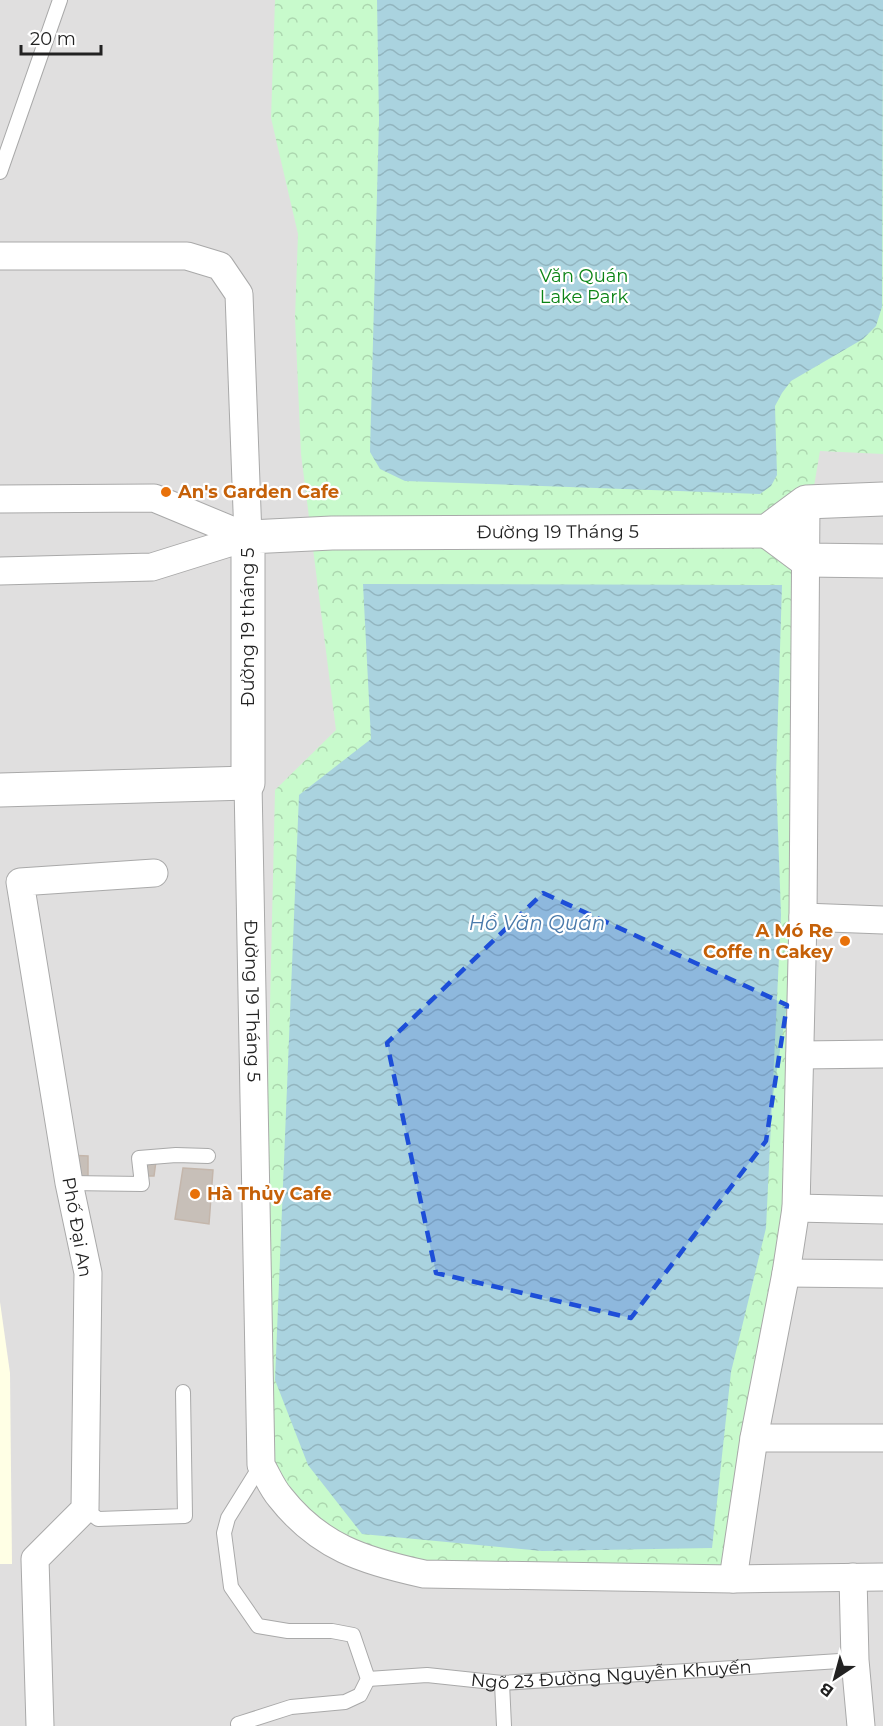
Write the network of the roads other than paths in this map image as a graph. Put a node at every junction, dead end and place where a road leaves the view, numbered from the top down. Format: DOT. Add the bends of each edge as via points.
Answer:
graph roads {
  1 [pos="60,0"];
  2 [pos="0,172"];
  3 [pos="0,256"];
  4 [pos="0,499"];
  5 [pos="883,500"];
  6 [pos="806,502"];
  7 [pos="767,531"];
  8 [pos="350,533"];
  9 [pos="248,537"];
  10 [pos="806,560"];
  11 [pos="883,561"];
  12 [pos="0,571"];
  13 [pos="248,783"];
  14 [pos="0,790"];
  15 [pos="154,873"];
  16 [pos="803,916"];
  17 [pos="883,920"];
  18 [pos="883,1054"];
  19 [pos="800,1055"];
  20 [pos="207,1156"];
  21 [pos="69,1183"];
  22 [pos="796,1208"];
  23 [pos="883,1209"];
  24 [pos="786,1273"];
  25 [pos="883,1274"];
  26 [pos="183,1392"];
  27 [pos="754,1438"];
  28 [pos="883,1438"];
  29 [pos="261,1465"];
  30 [pos="85,1509"];
  31 [pos="883,1577"];
  32 [pos="853,1578"];
  33 [pos="733,1579"];
  34 [pos="855,1660"];
  35 [pos="369,1679"];
  36 [pos="502,1683"];
  37 [pos="40,1726"];
  38 [pos="239,1726"];
  39 [pos="504,1726"];
  40 [pos="861,1726"];
  1 -- 2 [label="lane"];
  3 -- 9 [label="street" via="187,256 220,266 239,294"];
  4 -- 9 [label="street" via="154,498"];
  5 -- 6 [label="street"];
  6 -- 7 [label="street"];
  6 -- 10 [label="street"];
  7 -- 8 [label="street, Đường 19 Tháng 5"];
  7 -- 10 [label="street"];
  8 -- 9 [label="street, Đường 19 tháng 5"];
  9 -- 12 [label="street" via="152,567"];
  9 -- 13 [label="street, Đường 19 tháng 5"];
  10 -- 11 [label="street"];
  10 -- 16 [label="street"];
  13 -- 14 [label="street"];
  13 -- 29 [label="street, Đường 19 Tháng 5"];
  15 -- 21 [label="street, Phố Đại An" via="20,882"];
  16 -- 17 [label="street"];
  16 -- 19 [label="street"];
  18 -- 19 [label="street"];
  19 -- 22 [label="street"];
  20 -- 21 [label="lane" via="139,1158 142,1184"];
  21 -- 30 [label="street, Phố Đại An" via="88,1273"];
  22 -- 23 [label="street"];
  22 -- 24 [label="street"];
  24 -- 25 [label="street"];
  24 -- 27 [label="street"];
  26 -- 30 [label="lane" via="184,1516 98,1519"];
  27 -- 28 [label="street"];
  27 -- 33 [label="street"];
  29 -- 33 [label="street" via="278,1496 305,1526 341,1550 379,1564 424,1574"];
  29 -- 35 [label="lane" via="228,1518 224,1533 231,1587 258,1626 353,1635"];
  30 -- 37 [label="street" via="35,1559"];
  31 -- 32 [label="street"];
  32 -- 33 [label="street"];
  32 -- 34 [label="street"];
  34 -- 36 [label="lane, Ngõ 23 Đường Nguyễn Khuyến"];
  34 -- 40 [label="street"];
  35 -- 36 [label="lane, Ngõ 23 Đường Nguyễn Khuyến" via="427,1675"];
  35 -- 38 [label="lane" via="360,1695 345,1702 291,1707"];
  36 -- 39 [label="lane"];
}
